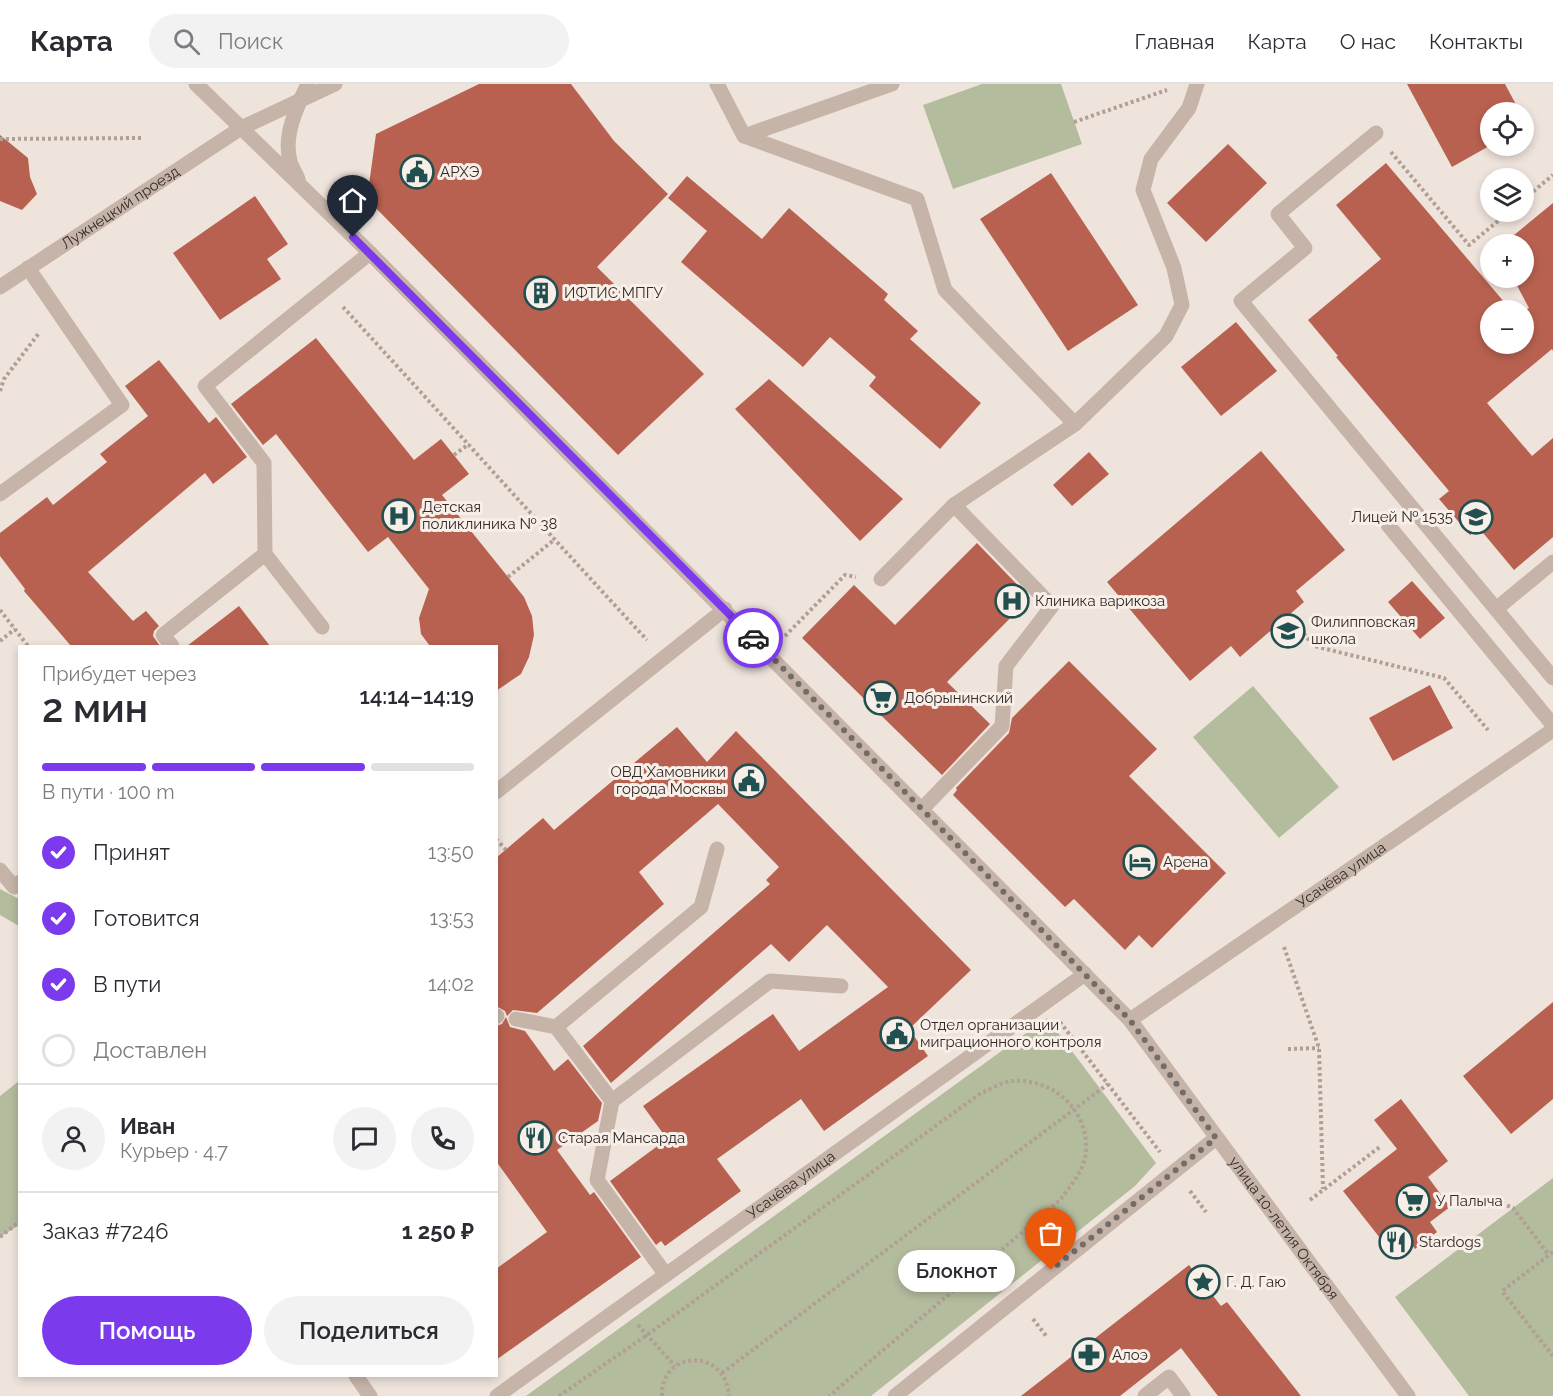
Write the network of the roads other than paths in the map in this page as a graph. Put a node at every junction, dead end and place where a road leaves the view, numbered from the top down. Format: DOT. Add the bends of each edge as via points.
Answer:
graph roads {
  1 [pos="196,84"];
  2 [pos="308,84"];
  3 [pos="335,84"];
  4 [pos="717,84"];
  5 [pos="892,84"];
  6 [pos="1197,84"];
  7 [pos="300,101"];
  8 [pos="241,128"];
  9 [pos="1376,133"];
  10 [pos="744,136"];
  11 [pos="302,187"];
  12 [pos="370,253"];
  13 [pos="28,268"];
  14 [pos="0,287"];
  15 [pos="1075,424"];
  16 [pos="0,494"];
  17 [pos="954,505"];
  18 [pos="1388,525"];
  19 [pos="265,554"];
  20 [pos="1553,562"];
  21 [pos="881,579"];
  22 [pos="725,609"];
  23 [pos="1496,609"];
  24 [pos="322,627"];
  25 [pos="171,645"];
  26 [pos="1553,678"];
  27 [pos="1553,727"];
  28 [pos="498,790"];
  29 [pos="922,809"];
  30 [pos="717,849"];
  31 [pos="0,870"];
  32 [pos="18,884"];
  33 [pos="1085,974"];
  34 [pos="841,986"];
  35 [pos="516,1019"];
  36 [pos="1130,1020"];
  37 [pos="556,1027"];
  38 [pos="612,1101"];
  39 [pos="1216,1138"];
  40 [pos="666,1275"];
  41 [pos="357,1377"];
  42 [pos="370,1396"];
  43 [pos="497,1396"];
  44 [pos="895,1396"];
  45 [pos="1144,1396"];
  46 [pos="1183,1396"];
  47 [pos="1408,1396"];
  1 -- 8 [label="street, улица 10-летия Октября"];
  2 -- 7 [label="street, улица 10-летия Октября"];
  3 -- 7 [label="street, Лужнецкий проезд"];
  4 -- 10 [label="street"];
  5 -- 10 [label="street"];
  6 -- 15 [label="street" via="1189,108 1151,159 1143,190 1174,268 1182,305 1166,336"];
  7 -- 8 [label="street, Лужнецкий проезд"];
  7 -- 11 [label="street, улица 10-летия Октября" via="289,133 290,161"];
  8 -- 11 [label="street, улица 10-летия Октября"];
  8 -- 13 [label="street, Лужнецкий проезд"];
  9 -- 23 [label="street" via="1278,214 1305,248 1240,301"];
  10 -- 15 [label="street" via="917,199 945,290"];
  11 -- 12 [label="street, улица 10-летия Октября"];
  12 -- 19 [label="street" via="205,386 264,463"];
  12 -- 22 [label="street, улица 10-летия Октября"];
  13 -- 14 [label="street, Лужнецкий проезд"];
  13 -- 16 [label="street" via="122,405"];
  15 -- 17 [label="street"];
  17 -- 21 [label="street"];
  17 -- 29 [label="street" via="1052,606 1006,666 1002,726"];
  18 -- 27 [label="street"];
  19 -- 24 [label="street"];
  19 -- 25 [label="street" via="163,635"];
  20 -- 23 [label="street"];
  22 -- 28 [label="street"];
  22 -- 29 [label="street, улица 10-летия Октября"];
  23 -- 26 [label="street"];
  27 -- 36 [label="street, Усачёва улица"];
  29 -- 33 [label="street, улица 10-летия Октября"];
  30 -- 37 [label="street" via="700,907"];
  31 -- 32 [label="street" via="14,887"];
  33 -- 36 [label="street, улица 10-летия Октября"];
  33 -- 40 [label="street, Усачёва улица"];
  34 -- 38 [label="street" via="770,981"];
  35 -- 37 [label="street"];
  36 -- 39 [label="street, улица 10-летия Октября"];
  37 -- 38 [label="street"];
  38 -- 40 [label="street" via="597,1180"];
  39 -- 44 [label="street"];
  39 -- 47 [label="street, улица 10-летия Октября"];
  40 -- 43 [label="street, Усачёва улица"];
  41 -- 42 [label="street"];
  45 -- 46 [label="street" via="1169,1377"];
}
